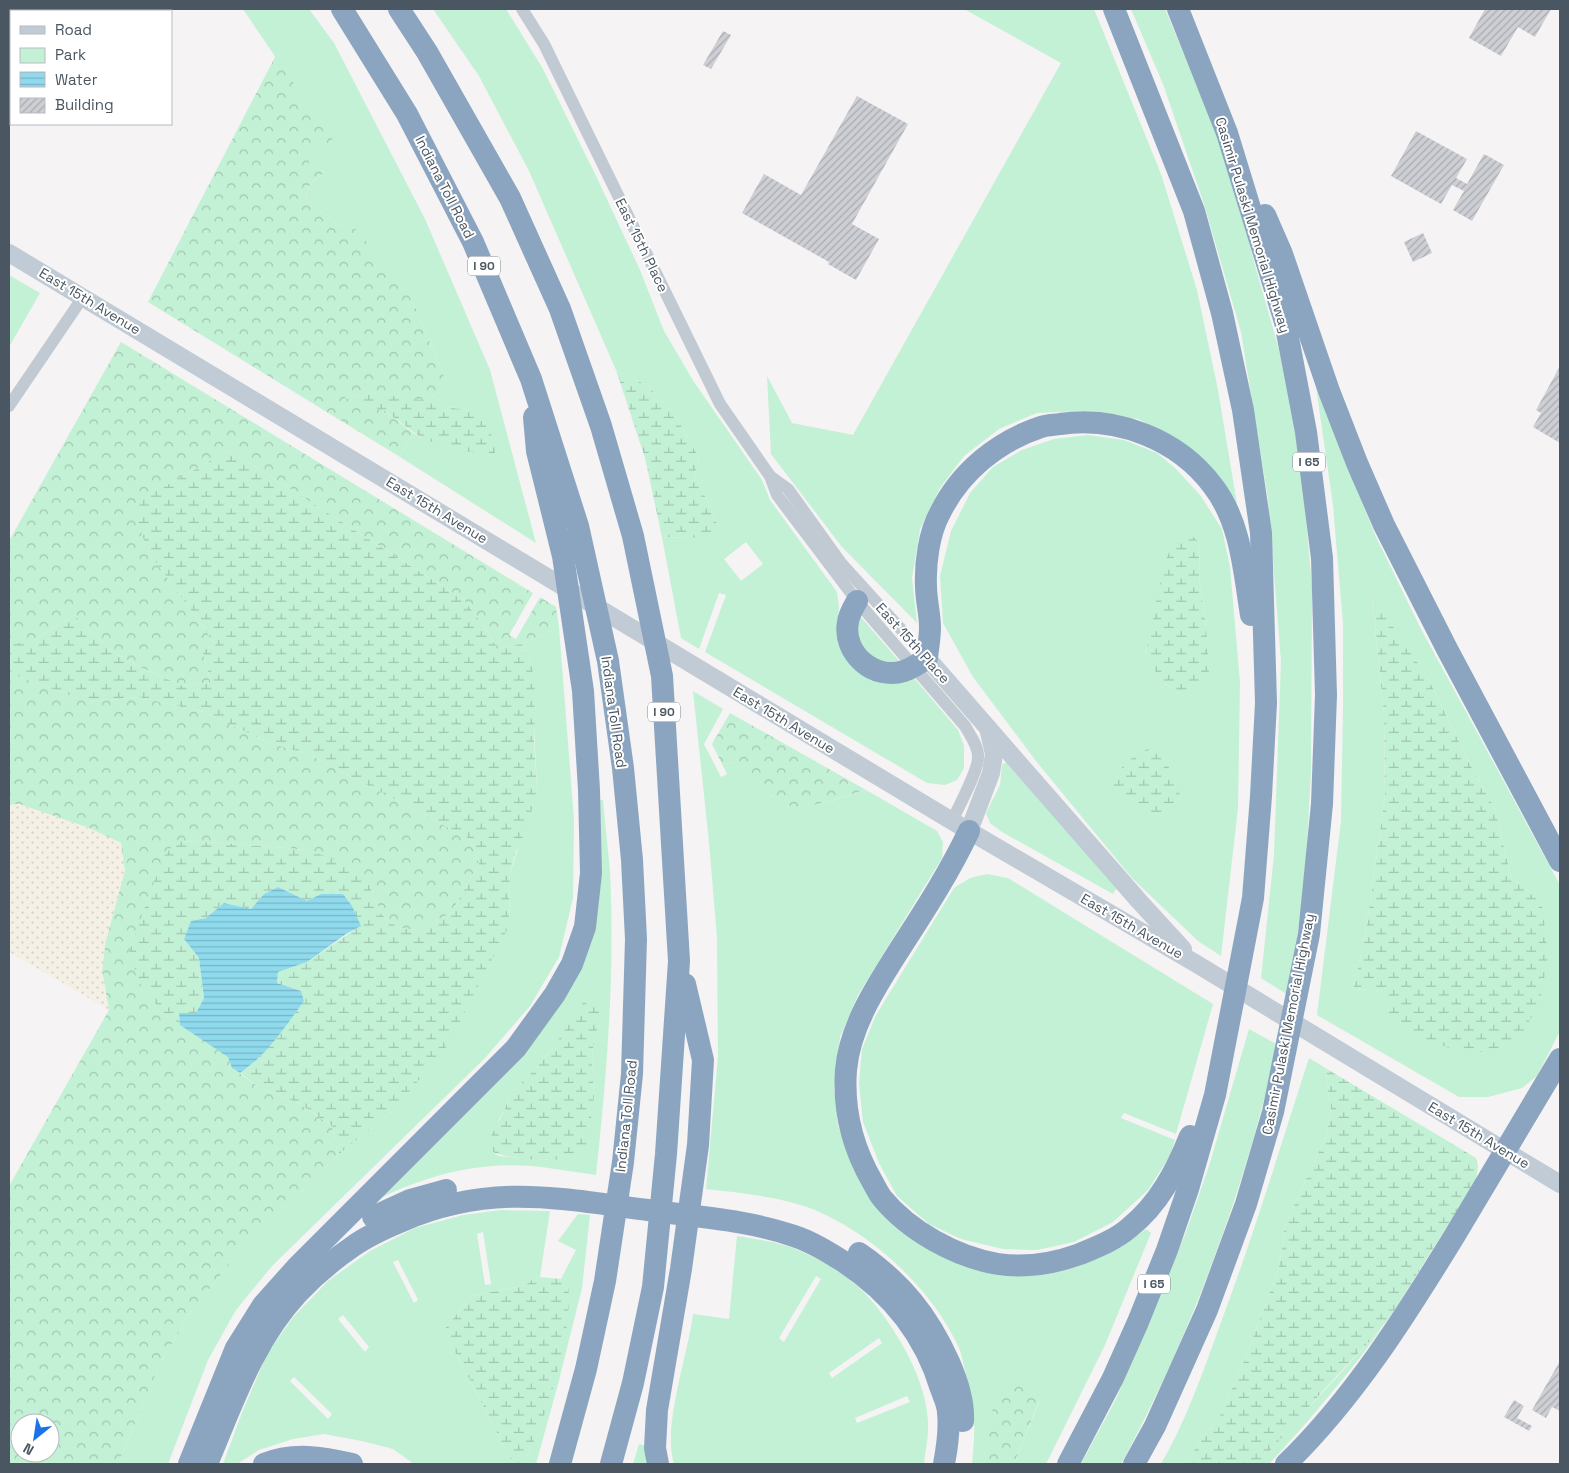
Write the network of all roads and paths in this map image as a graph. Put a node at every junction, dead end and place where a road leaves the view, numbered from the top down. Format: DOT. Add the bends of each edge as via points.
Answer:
graph roads {
  1 [pos="342,9"];
  2 [pos="399,9"];
  3 [pos="522,9"];
  4 [pos="1114,9"];
  5 [pos="1178,9"];
  6 [pos="1227,133"];
  7 [pos="9,253"];
  8 [pos="83,297"];
  9 [pos="531,379"];
  10 [pos="9,406"];
  11 [pos="770,476"];
  12 [pos="857,601"];
  13 [pos="921,662"];
  14 [pos="1266,703"];
  15 [pos="988,728"];
  16 [pos="960,826"];
  17 [pos="1560,861"];
  18 [pos="679,961"];
  19 [pos="1196,963"];
  20 [pos="1560,1059"];
  21 [pos="1217,1087"];
  22 [pos="1506,1150"];
  23 [pos="1560,1184"];
  24 [pos="566,1192"];
  25 [pos="726,1214"];
  26 [pos="297,1267"];
  27 [pos="189,1464"];
  28 [pos="207,1464"];
  29 [pos="264,1464"];
  30 [pos="352,1464"];
  31 [pos="560,1464"];
  32 [pos="611,1464"];
  33 [pos="658,1464"];
  34 [pos="944,1464"];
  35 [pos="959,1464"];
  36 [pos="1068,1464"];
  37 [pos="1134,1464"];
  38 [pos="1286,1464"];
  1 -- 9 [label="highway, Indiana Toll Road / I 90" via="407,114 473,242"];
  2 -- 18 [label="highway, I 90" via="510,198 560,309 601,426 633,536 662,676"];
  3 -- 11 [label="street, East 15th Place" via="544,44 720,404"];
  4 -- 14 [label="highway, I 65" via="1194,211 1224,323 1243,410 1261,533"];
  5 -- 6 [label="highway, Casimir Pulaski Memorial Highway / I 65"];
  6 -- 17 [label="highway" via="1282,254 1329,391 1384,525"];
  6 -- 37 [label="highway, Casimir Pulaski Memorial Highway / I 65" via="1285,322 1306,432 1322,558 1326,695 1322,804 1309,934 1273,1112 1246,1204 1207,1310 1155,1426"];
  7 -- 8 [label="street, East 15th Avenue"];
  8 -- 10 [label="street"];
  8 -- 16 [label="street, East 15th Avenue"];
  9 -- 26 [label="highway" via="537,451 563,556 583,691 591,873 584,927 572,964 516,1048"];
  9 -- 31 [label="highway, Indiana Toll Road / I 90" via="578,526 608,661 623,768 636,939 632,1074 623,1162 605,1281 586,1369"];
  11 -- 12 [label="street, East 15th Place" via="777,495"];
  11 -- 13 [label="street, East 15th Place" via="788,488 841,563"];
  12 -- 13 [label="street, East 15th Place"];
  12 -- 13 [label="highway" via="849,618 848,636 858,658 879,671 897,672"];
  13 -- 14 [label="highway" via="930,626 927,554 939,514 957,484 982,459 1009,441 1042,427 1080,421 1123,426 1161,441 1190,462 1213,486 1230,514 1241,556"];
  13 -- 15 [label="street, East 15th Place"];
  13 -- 16 [label="street, East 15th Place" via="965,726 978,759"];
  14 -- 21 [label="highway, I 65" via="1253,898"];
  15 -- 16 [label="street, East 15th Place" via="994,754 991,773"];
  15 -- 19 [label="street" via="1138,902"];
  16 -- 19 [label="street, East 15th Avenue"];
  16 -- 21 [label="highway" via="953,864 866,1006 846,1069 846,1105 855,1145 882,1197 906,1222 934,1241 998,1264 1030,1265 1066,1259 1104,1244 1128,1229 1166,1188"];
  18 -- 32 [label="highway, I 90" via="654,1287"];
  18 -- 33 [label="highway" via="704,1060 681,1269 657,1410 655,1448"];
  19 -- 22 [label="street, East 15th Avenue"];
  20 -- 22 [label="highway"];
  21 -- 36 [label="highway, I 65" via="1167,1250 1113,1378"];
  22 -- 23 [label="street, East 15th Avenue"];
  22 -- 38 [label="highway" via="1379,1353 1333,1412"];
  24 -- 25 [label="highway"];
  24 -- 26 [label="highway" via="517,1181 480,1183 438,1192 410,1200 373,1217"];
  24 -- 28 [label="highway" via="496,1196 446,1205 385,1228 354,1245 297,1293 274,1323 251,1361"];
  25 -- 34 [label="highway" via="796,1236 826,1250 879,1288 902,1312 925,1346 948,1412 948,1445"];
  25 -- 35 [label="highway" via="765,1213 831,1236 889,1275 907,1293 939,1341 956,1378 964,1412"];
  26 -- 27 [label="highway" via="263,1305 236,1348"];
  29 -- 30 [label="highway" via="291,1457 325,1458"];
}
